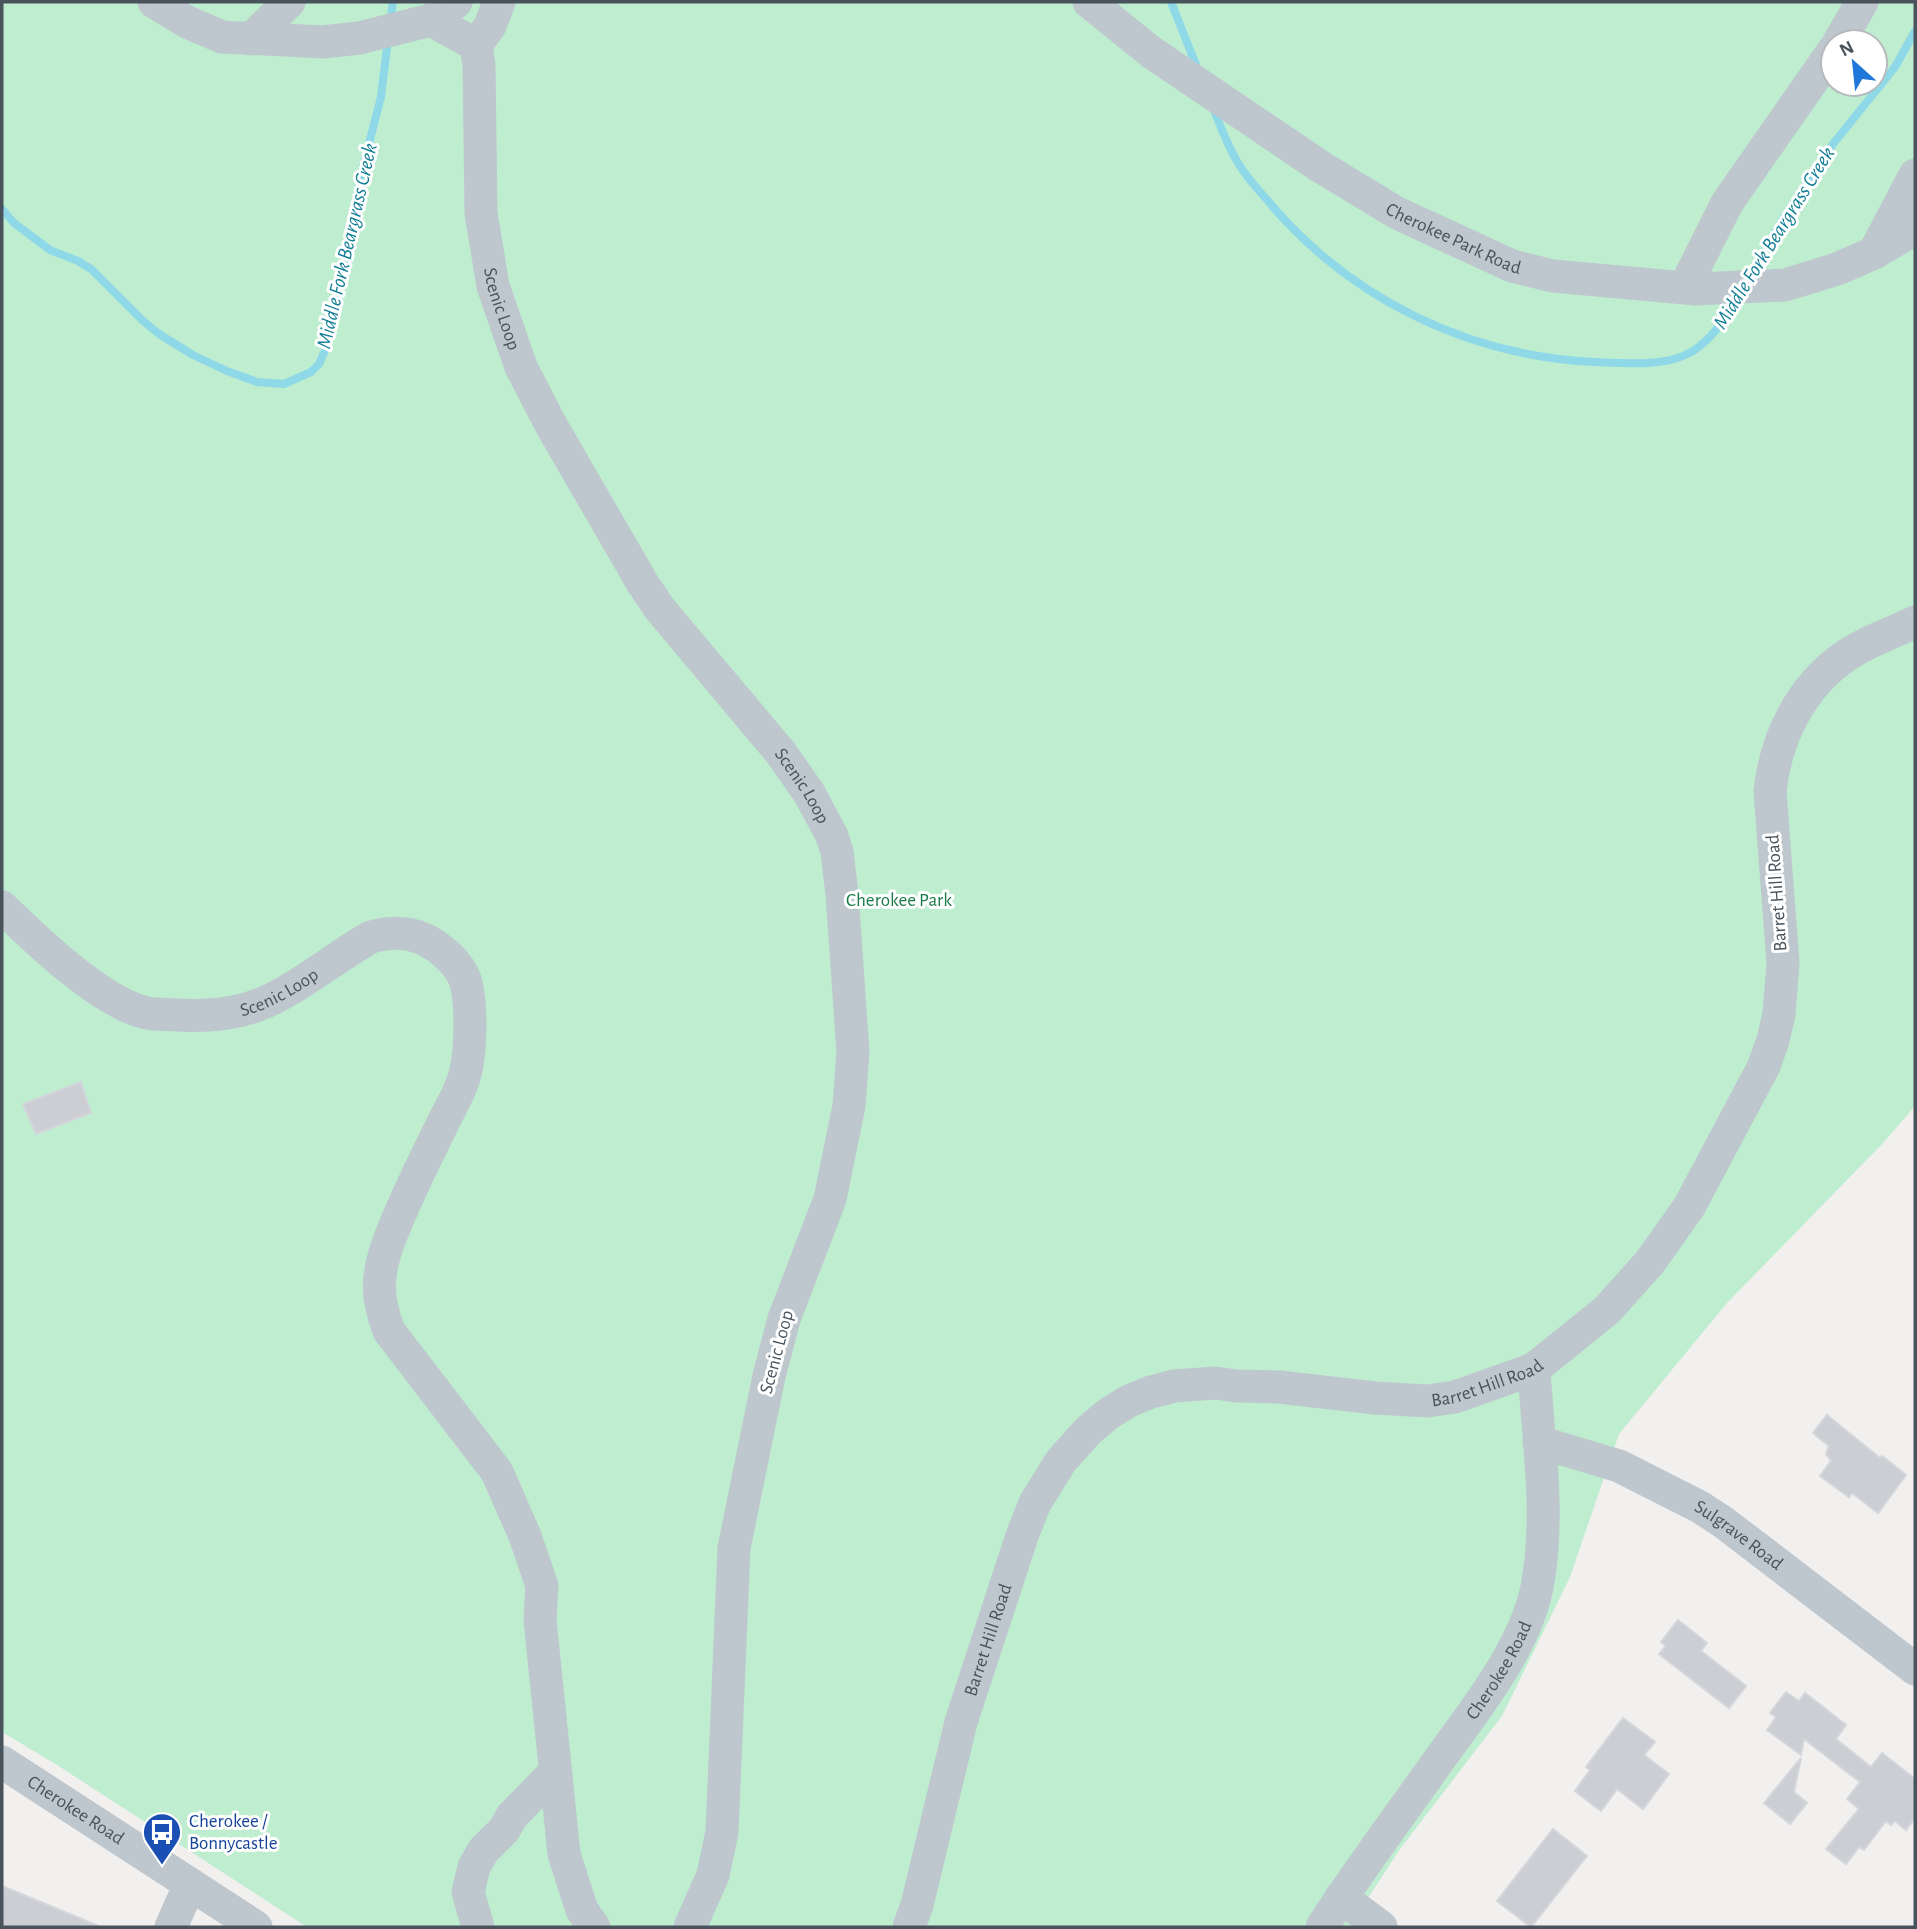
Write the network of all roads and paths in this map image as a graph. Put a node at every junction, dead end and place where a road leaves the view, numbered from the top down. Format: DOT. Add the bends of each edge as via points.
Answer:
graph roads {
  1 [pos="154,2"];
  2 [pos="289,2"];
  3 [pos="499,2"];
  4 [pos="1089,2"];
  5 [pos="1862,2"];
  6 [pos="443,11"];
  7 [pos="1847,28"];
  8 [pos="251,39"];
  9 [pos="476,45"];
  10 [pos="1819,72"];
  11 [pos="1915,175"];
  12 [pos="1915,229"];
  13 [pos="1874,253"];
  14 [pos="1690,288"];
  15 [pos="1915,622"];
  16 [pos="2,907"];
  17 [pos="1534,1369"];
  18 [pos="1539,1442"];
  19 [pos="1915,1669"];
  20 [pos="2,1762"];
  21 [pos="555,1772"];
  22 [pos="504,1830"];
  23 [pos="563,1846"];
  24 [pos="191,1884"];
  25 [pos="1341,1897"];
  26 [pos="170,1927"];
  27 [pos="256,1927"];
  28 [pos="478,1927"];
  29 [pos="594,1927"];
  30 [pos="690,1927"];
  31 [pos="909,1927"];
  32 [pos="1322,1927"];
  33 [pos="1381,1927"];
  1 -- 8 [label="street" via="222,37"];
  2 -- 8 [label="street"];
  3 -- 9 [label="street"];
  4 -- 14 [label="street, Cherokee Park Road" via="1152,52 1397,213 1512,266 1553,276"];
  5 -- 7 [label="street"];
  6 -- 8 [label="street" via="359,38 323,42"];
  6 -- 9 [label="street"];
  9 -- 30 [label="street, Scenic Loop" via="481,213 493,286 521,367 643,584 809,793 832,836 842,894 853,1052 849,1106 830,1199 784,1319 734,1548 722,1832 713,1875"];
  10 -- 14 [label="street" via="1727,203"];
  11 -- 13 [label="street"];
  12 -- 13 [label="street"];
  13 -- 14 [label="street, Cherokee Park Road" via="1818,277 1785,285"];
  15 -- 17 [label="street, Barret Hill Road" via="1849,653 1831,667 1801,700 1779,742 1770,791 1783,963 1779,1014 1764,1066 1689,1207 1650,1262 1607,1310"];
  16 -- 21 [label="street, Scenic Loop" via="52,955 128,1007 147,1013 200,1017 248,1008 289,990 371,937 386,933 402,932 430,942 461,971 468,1004 464,1078 390,1238 382,1260 379,1295 389,1331 497,1472 525,1536 542,1586 540,1620"];
  17 -- 18 [label="street, Cherokee Road"];
  17 -- 31 [label="street, Barret Hill Road" via="1455,1397 1428,1401 1216,1383 1174,1386 1129,1401 1088,1431 1054,1472 1022,1536 961,1722"];
  18 -- 19 [label="street, Sulgrave Road" via="1619,1466 1700,1507"];
  18 -- 25 [label="street, Cherokee Road" via="1544,1524 1538,1584 1523,1627 1478,1706"];
  20 -- 24 [label="street, Cherokee Road"];
  21 -- 22 [label="street"];
  21 -- 23 [label="street, Scenic Loop"];
  22 -- 23 [label="street" via="530,1829"];
  22 -- 28 [label="street" via="483,1851 469,1881"];
  23 -- 29 [label="street, Scenic Loop" via="582,1910"];
  24 -- 26 [label="street"];
  24 -- 27 [label="street, Cherokee Road"];
  25 -- 32 [label="street, Cherokee Road"];
  25 -- 33 [label="street"];
}
